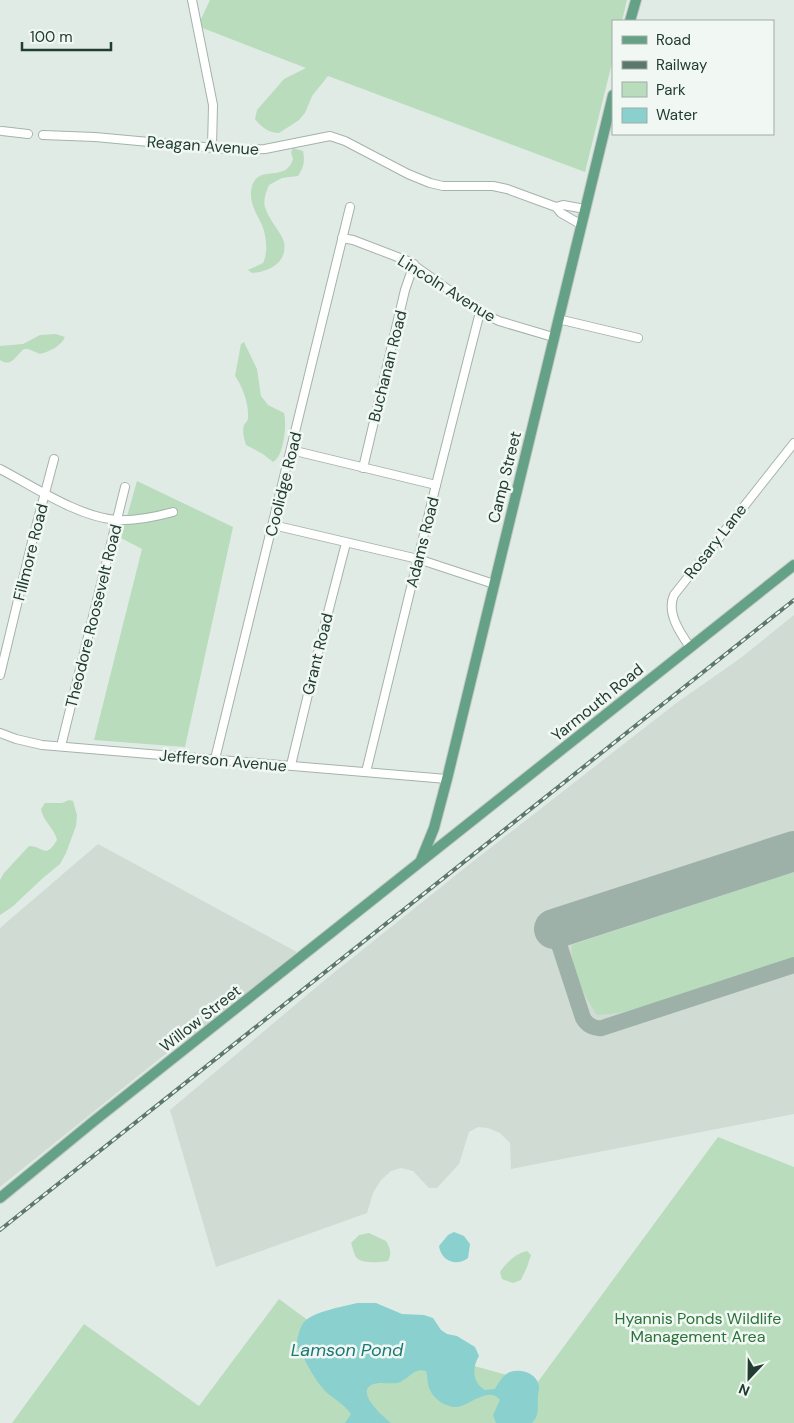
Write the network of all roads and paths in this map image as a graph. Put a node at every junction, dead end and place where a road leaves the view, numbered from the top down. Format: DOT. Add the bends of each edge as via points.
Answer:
graph roads {
  1 [pos="192,0"];
  2 [pos="636,0"];
  3 [pos="630,20"];
  4 [pos="612,99"];
  5 [pos="2,131"];
  6 [pos="28,134"];
  7 [pos="43,135"];
  8 [pos="212,148"];
  9 [pos="556,207"];
  10 [pos="350,208"];
  11 [pos="584,209"];
  12 [pos="580,224"];
  13 [pos="342,238"];
  14 [pos="414,264"];
  15 [pos="480,312"];
  16 [pos="558,319"];
  17 [pos="553,337"];
  18 [pos="638,338"];
  19 [pos="794,443"];
  20 [pos="292,450"];
  21 [pos="54,459"];
  22 [pos="363,468"];
  23 [pos="0,469"];
  24 [pos="436,485"];
  25 [pos="125,487"];
  26 [pos="46,492"];
  27 [pos="173,512"];
  28 [pos="116,520"];
  29 [pos="273,525"];
  30 [pos="346,543"];
  31 [pos="418,560"];
  32 [pos="794,565"];
  33 [pos="494,584"];
  34 [pos="4,643"];
  35 [pos="690,647"];
  36 [pos="0,675"];
  37 [pos="0,733"];
  38 [pos="61,746"];
  39 [pos="215,760"];
  40 [pos="291,765"];
  41 [pos="366,772"];
  42 [pos="447,779"];
  43 [pos="434,828"];
  44 [pos="446,842"];
  45 [pos="419,863"];
  46 [pos="0,1198"];
  1 -- 8 [label="street" via="213,105"];
  2 -- 3 [label="main road"];
  4 -- 11 [label="main road, Camp Street"];
  5 -- 6 [label="street"];
  7 -- 8 [label="street, Reagan Avenue"];
  8 -- 9 [label="street, Reagan Avenue" via="265,149 330,136 430,183 507,188"];
  9 -- 11 [label="street, Reagan Avenue"];
  9 -- 12 [label="street, Reagan Avenue"];
  10 -- 13 [label="street, Coolidge Road"];
  11 -- 12 [label="main road, Camp Street"];
  12 -- 16 [label="main road, Camp Street"];
  13 -- 14 [label="street, Lincoln Avenue"];
  13 -- 20 [label="street, Coolidge Road"];
  14 -- 15 [label="street, Lincoln Avenue"];
  14 -- 22 [label="street, Buchanan Road"];
  15 -- 17 [label="street, Lincoln Avenue"];
  15 -- 24 [label="street, Adams Road"];
  16 -- 17 [label="main road, Camp Street"];
  16 -- 18 [label="street"];
  17 -- 33 [label="main road, Camp Street"];
  19 -- 35 [label="street, Rosary Lane" via="674,595 670,607 672,615"];
  20 -- 22 [label="street"];
  20 -- 29 [label="street, Coolidge Road"];
  21 -- 26 [label="street, Fillmore Road"];
  22 -- 24 [label="street"];
  23 -- 26 [label="street"];
  24 -- 31 [label="street, Adams Road"];
  25 -- 28 [label="street, Theodore Roosevelt Road"];
  26 -- 28 [label="street" via="80,510"];
  26 -- 34 [label="street, Fillmore Road"];
  27 -- 28 [label="street"];
  28 -- 38 [label="street, Theodore Roosevelt Road"];
  29 -- 30 [label="street"];
  29 -- 39 [label="street, Coolidge Road"];
  30 -- 31 [label="street"];
  30 -- 40 [label="street, Grant Road"];
  31 -- 33 [label="street"];
  31 -- 41 [label="street, Adams Road"];
  32 -- 35 [label="main road, Yarmouth Road"];
  33 -- 42 [label="main road, Camp Street"];
  34 -- 36 [label="street, Fillmore Road"];
  35 -- 44 [label="main road, Yarmouth Road"];
  37 -- 38 [label="street, Jefferson Avenue" via="28,742"];
  38 -- 39 [label="street, Jefferson Avenue"];
  39 -- 40 [label="street, Jefferson Avenue"];
  40 -- 41 [label="street, Jefferson Avenue"];
  41 -- 42 [label="street, Jefferson Avenue"];
  42 -- 43 [label="main road, Camp Street"];
  43 -- 44 [label="main road"];
  43 -- 45 [label="main road, Camp Street"];
  44 -- 45 [label="main road, Yarmouth Road"];
  45 -- 46 [label="main road, Willow Street"];
}
